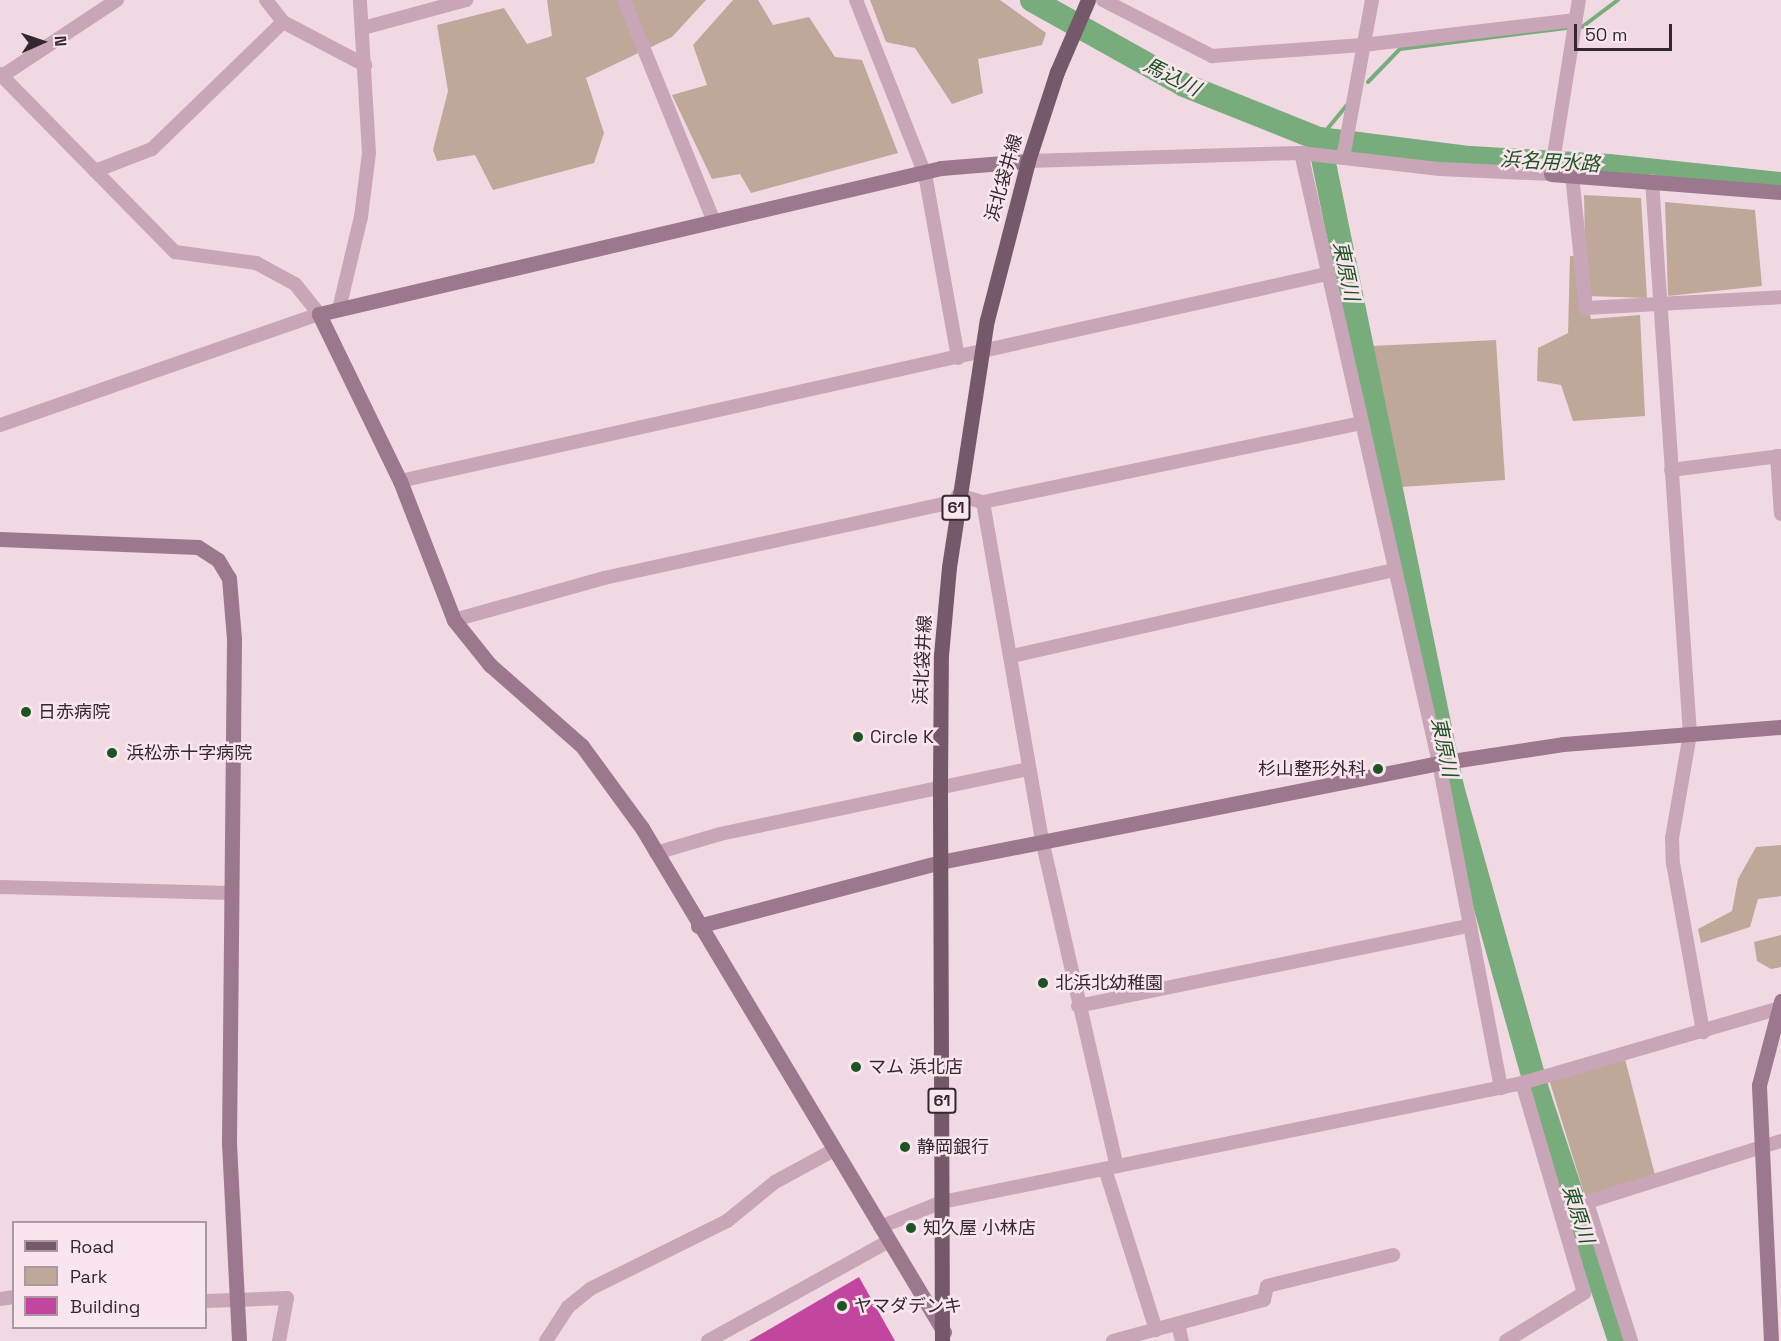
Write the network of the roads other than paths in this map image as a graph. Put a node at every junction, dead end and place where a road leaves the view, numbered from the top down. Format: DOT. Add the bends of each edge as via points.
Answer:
graph roads {
  1 [pos="117,0"];
  2 [pos="266,0"];
  3 [pos="360,0"];
  4 [pos="466,0"];
  5 [pos="624,0"];
  6 [pos="856,0"];
  7 [pos="1088,0"];
  8 [pos="1103,0"];
  9 [pos="1372,0"];
  10 [pos="1579,0"];
  11 [pos="1576,20"];
  12 [pos="283,22"];
  13 [pos="363,28"];
  14 [pos="1363,45"];
  15 [pos="365,65"];
  16 [pos="1,75"];
  17 [pos="1301,153"];
  18 [pos="1344,153"];
  19 [pos="1028,161"];
  20 [pos="1551,169"];
  21 [pos="95,171"];
  22 [pos="925,174"];
  23 [pos="1572,175"];
  24 [pos="1652,181"];
  25 [pos="1781,192"];
  26 [pos="713,219"];
  27 [pos="1327,274"];
  28 [pos="1781,297"];
  29 [pos="1660,305"];
  30 [pos="339,309"];
  31 [pos="319,314"];
  32 [pos="979,354"];
  33 [pos="958,358"];
  34 [pos="1361,423"];
  35 [pos="0,425"];
  36 [pos="1779,456"];
  37 [pos="1671,470"];
  38 [pos="400,481"];
  39 [pos="957,498"];
  40 [pos="982,502"];
  41 [pos="1781,514"];
  42 [pos="0,539"];
  43 [pos="1394,570"];
  44 [pos="454,620"];
  45 [pos="1012,656"];
  46 [pos="1781,727"];
  47 [pos="1690,734"];
  48 [pos="1439,763"];
  49 [pos="1029,770"];
  50 [pos="940,787"];
  51 [pos="1042,840"];
  52 [pos="656,853"];
  53 [pos="940,862"];
  54 [pos="0,887"];
  55 [pos="230,893"];
  56 [pos="698,926"];
  57 [pos="1467,926"];
  58 [pos="1779,1005"];
  59 [pos="1078,1006"];
  60 [pos="1703,1032"];
  61 [pos="1522,1083"];
  62 [pos="1501,1088"];
  63 [pos="1781,1141"];
  64 [pos="1760,1150"];
  65 [pos="832,1151"];
  66 [pos="1111,1168"];
  67 [pos="942,1202"];
  68 [pos="1587,1203"];
  69 [pos="1562,1210"];
  70 [pos="880,1227"];
  71 [pos="889,1241"];
  72 [pos="1393,1255"];
  73 [pos="207,1301"];
  74 [pos="236,1302"];
  75 [pos="1179,1324"];
  76 [pos="1156,1330"];
  77 [pos="944,1337"];
  78 [pos="239,1341"];
  79 [pos="279,1341"];
  80 [pos="546,1341"];
  81 [pos="708,1341"];
  82 [pos="1113,1341"];
  83 [pos="1182,1341"];
  84 [pos="1506,1341"];
  85 [pos="1631,1341"];
  86 [pos="1772,1341"];
  1 -- 16 [label="street"];
  2 -- 12 [label="street"];
  3 -- 13 [label="street"];
  4 -- 13 [label="street"];
  5 -- 26 [label="street"];
  6 -- 22 [label="street"];
  7 -- 19 [label="main road, 浜北袋井線 / 61"];
  8 -- 14 [label="street" via="1212,56"];
  9 -- 14 [label="street"];
  10 -- 11 [label="street"];
  11 -- 14 [label="street"];
  11 -- 20 [label="street"];
  12 -- 15 [label="street"];
  12 -- 21 [label="street" via="152,149"];
  13 -- 15 [label="street"];
  14 -- 18 [label="street"];
  15 -- 30 [label="street" via="366,186"];
  16 -- 21 [label="street"];
  17 -- 18 [label="street"];
  17 -- 19 [label="street"];
  17 -- 27 [label="street"];
  18 -- 20 [label="street" via="1440,169"];
  19 -- 22 [label="street" via="941,168"];
  19 -- 32 [label="main road, 浜北袋井線 / 61"];
  20 -- 23 [label="street"];
  21 -- 31 [label="street" via="175,252 256,263 295,284"];
  22 -- 26 [label="street"];
  22 -- 33 [label="street"];
  23 -- 24 [label="street"];
  23 -- 29 [label="street" via="1586,308"];
  24 -- 25 [label="street"];
  24 -- 29 [label="street"];
  26 -- 30 [label="street"];
  27 -- 32 [label="street"];
  27 -- 34 [label="street"];
  28 -- 29 [label="street"];
  29 -- 37 [label="street"];
  30 -- 31 [label="street"];
  31 -- 35 [label="street"];
  31 -- 38 [label="street"];
  32 -- 33 [label="street"];
  32 -- 39 [label="main road, 浜北袋井線 / 61"];
  33 -- 38 [label="street"];
  34 -- 40 [label="street"];
  34 -- 43 [label="street"];
  36 -- 37 [label="street"];
  36 -- 41 [label="street"];
  37 -- 47 [label="street"];
  38 -- 44 [label="street"];
  39 -- 40 [label="street"];
  39 -- 44 [label="street" via="604,578"];
  39 -- 50 [label="main road, 浜北袋井線 / 61" via="941,656"];
  40 -- 45 [label="street"];
  42 -- 55 [label="street" via="198,547 225,568 234,596"];
  43 -- 45 [label="street"];
  43 -- 48 [label="street"];
  44 -- 52 [label="street" via="490,665 582,746"];
  45 -- 49 [label="street"];
  46 -- 47 [label="street"];
  47 -- 48 [label="street" via="1563,744"];
  47 -- 60 [label="street" via="1672,838 1672,863"];
  48 -- 51 [label="street"];
  48 -- 57 [label="street"];
  49 -- 50 [label="street"];
  49 -- 51 [label="street"];
  50 -- 52 [label="street"];
  50 -- 53 [label="main road, 浜北袋井線 / 61"];
  51 -- 53 [label="street"];
  51 -- 59 [label="street"];
  52 -- 56 [label="street"];
  53 -- 56 [label="street"];
  53 -- 67 [label="main road, 浜北袋井線 / 61"];
  54 -- 55 [label="street"];
  55 -- 74 [label="street" via="229,1143"];
  56 -- 65 [label="street"];
  57 -- 59 [label="street"];
  57 -- 62 [label="street"];
  58 -- 60 [label="street"];
  58 -- 64 [label="street" via="1759,1085"];
  59 -- 66 [label="street"];
  60 -- 61 [label="street"];
  61 -- 62 [label="street"];
  61 -- 69 [label="street"];
  62 -- 66 [label="street"];
  63 -- 64 [label="street"];
  64 -- 68 [label="street"];
  64 -- 86 [label="street"];
  65 -- 70 [label="street"];
  65 -- 80 [label="street" via="775,1182 727,1221 590,1289 568,1307"];
  66 -- 67 [label="street"];
  66 -- 76 [label="street"];
  67 -- 70 [label="street"];
  67 -- 77 [label="main road, 浜北袋井線 / 61"];
  68 -- 69 [label="street"];
  68 -- 85 [label="street"];
  69 -- 84 [label="street" via="1584,1293"];
  70 -- 71 [label="street"];
  71 -- 77 [label="street"];
  71 -- 81 [label="street"];
  72 -- 75 [label="street" via="1268,1286 1264,1300"];
  73 -- 74 [label="street"];
  74 -- 78 [label="street"];
  74 -- 79 [label="street" via="288,1298"];
  75 -- 76 [label="street"];
  75 -- 83 [label="street"];
  76 -- 82 [label="street"];
}
